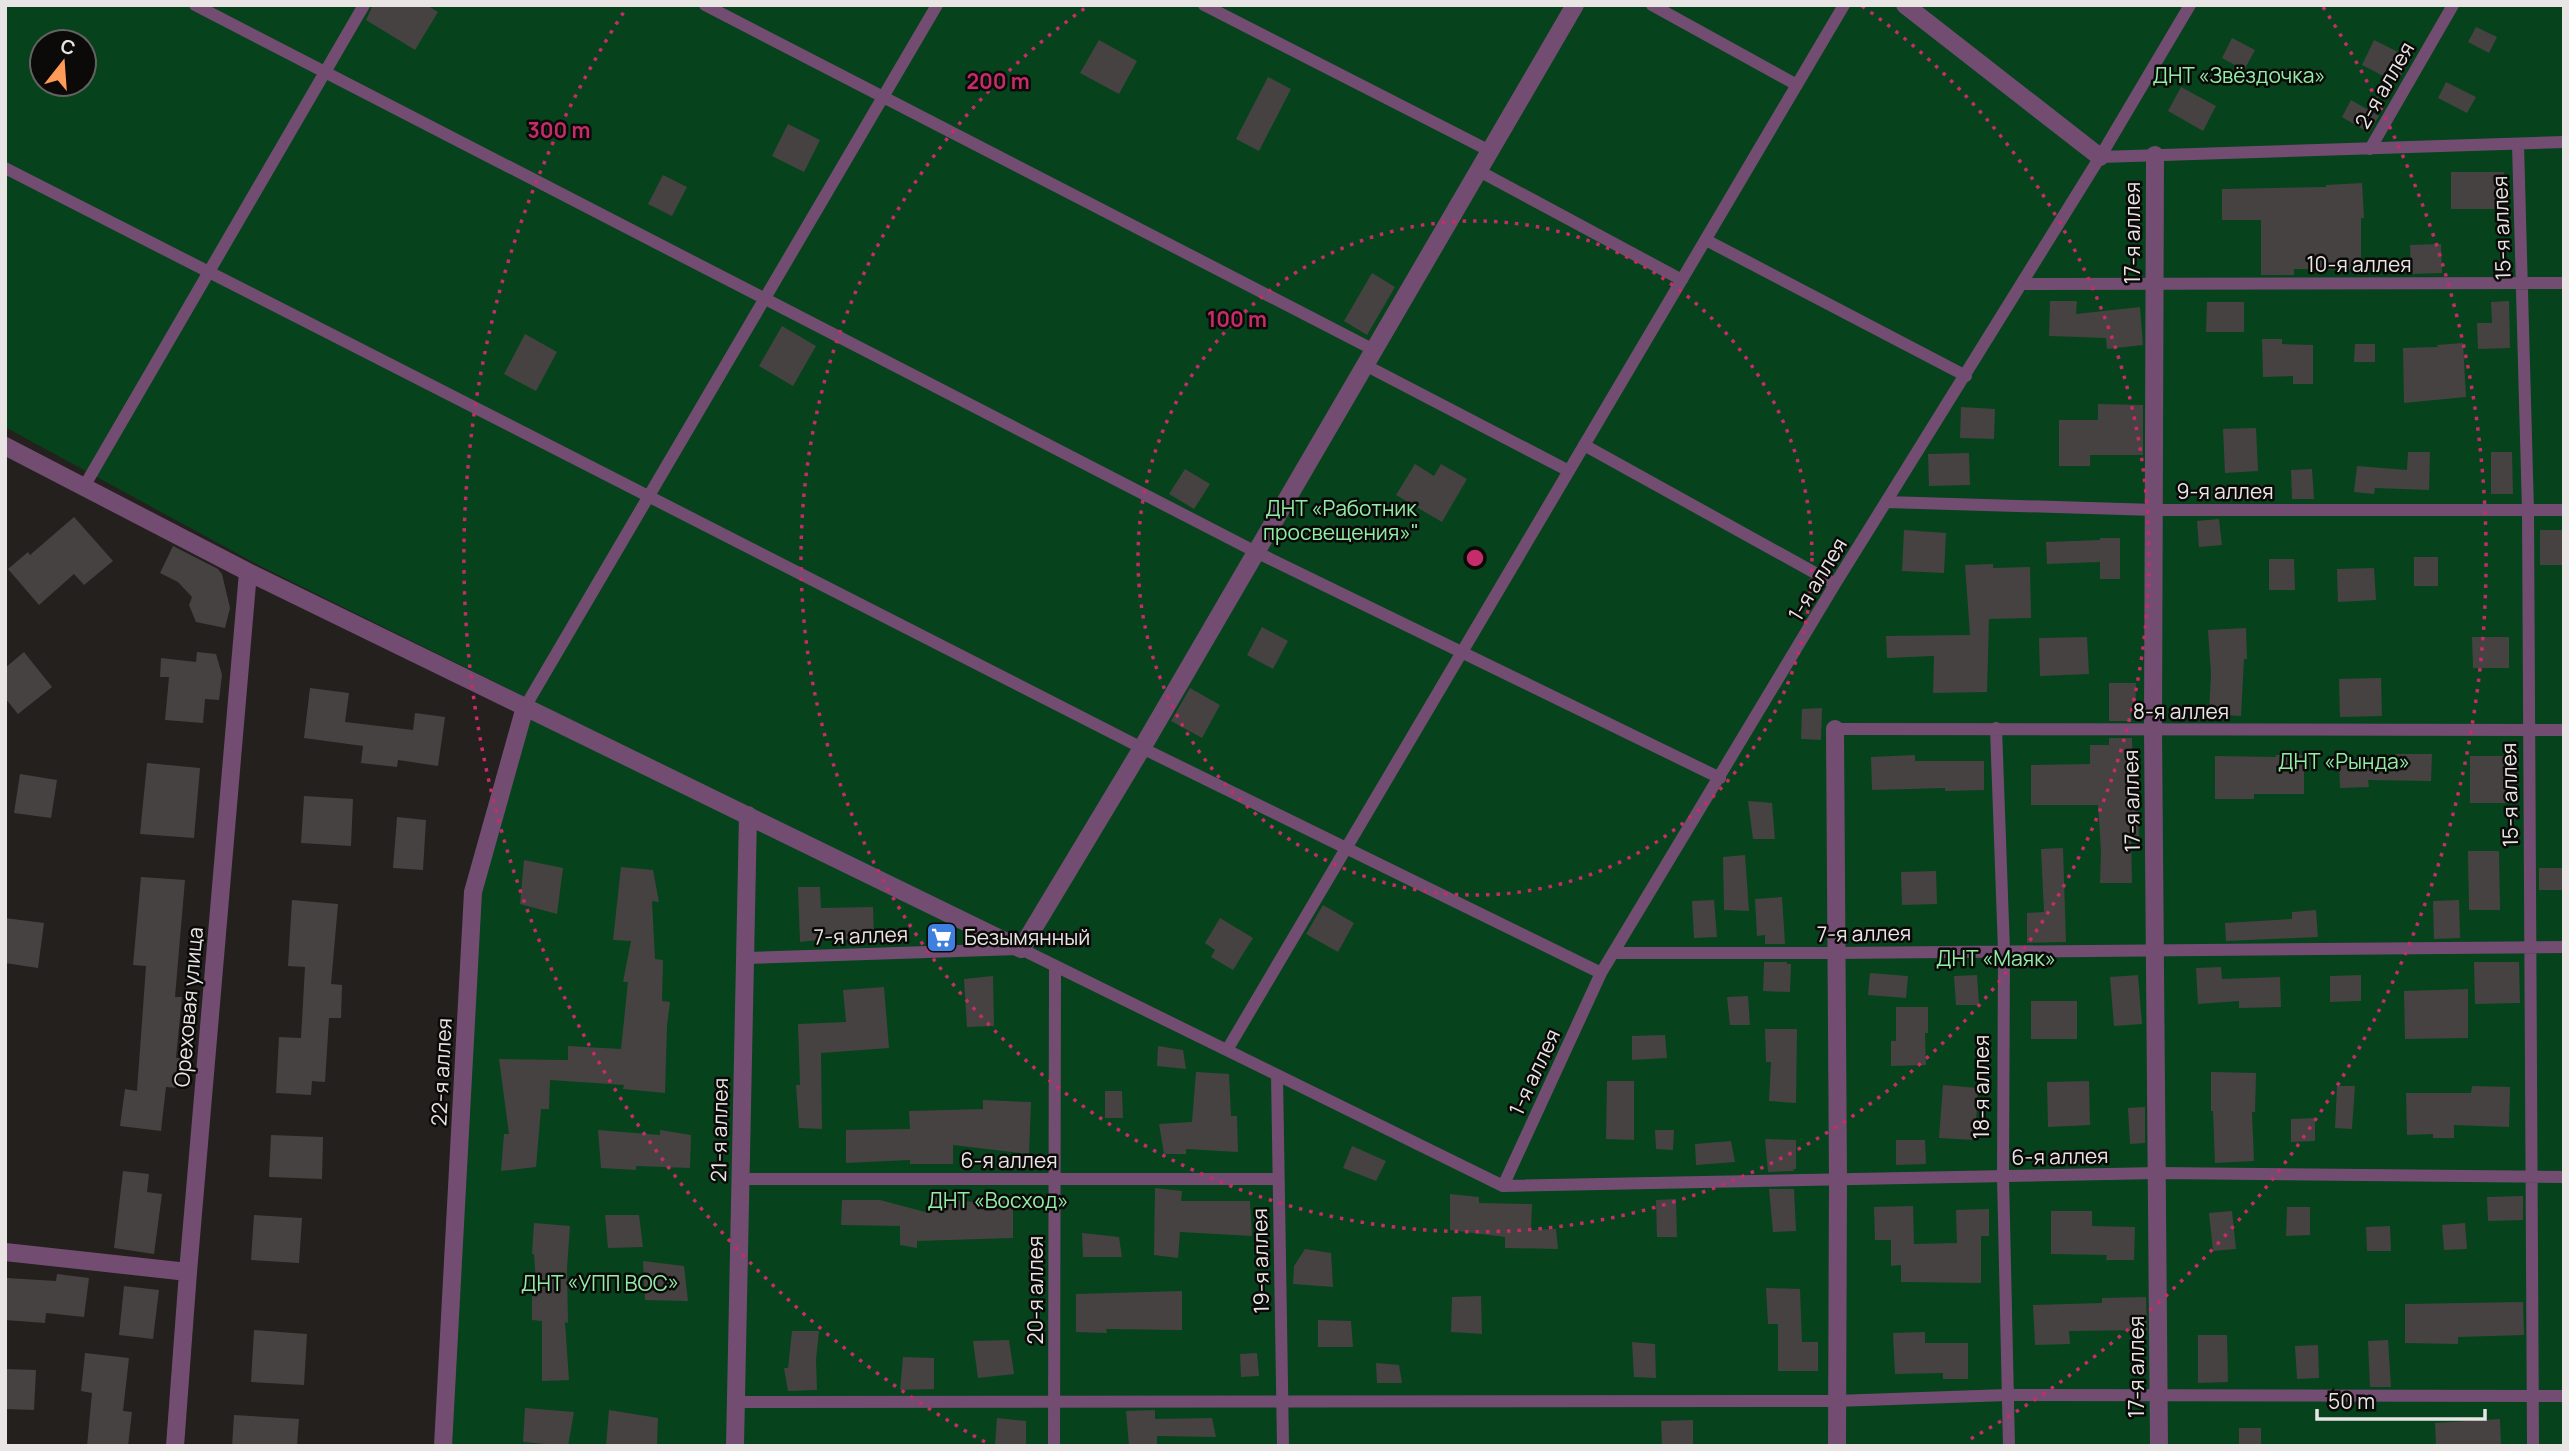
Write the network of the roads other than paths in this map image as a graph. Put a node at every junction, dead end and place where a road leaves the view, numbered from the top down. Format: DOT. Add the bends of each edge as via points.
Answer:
graph roads {
  1 [pos="195,5"];
  2 [pos="364,5"];
  3 [pos="705,5"];
  4 [pos="937,5"];
  5 [pos="1204,5"];
  6 [pos="1576,5"];
  7 [pos="1652,5"];
  8 [pos="1844,5"];
  9 [pos="1905,5"];
  10 [pos="2190,5"];
  11 [pos="2453,5"];
  12 [pos="325,72"];
  13 [pos="1797,85"];
  14 [pos="883,97"];
  15 [pos="2564,142"];
  16 [pos="2518,144"];
  17 [pos="2370,149"];
  18 [pos="1490,152"];
  19 [pos="2155,155"];
  20 [pos="2100,157"];
  21 [pos="5,167"];
  22 [pos="1479,171"];
  23 [pos="1706,240"];
  24 [pos="209,272"];
  25 [pos="1682,280"];
  26 [pos="2022,284"];
  27 [pos="2155,284"];
  28 [pos="2522,284"];
  29 [pos="2564,284"];
  30 [pos="764,299"];
  31 [pos="1370,357"];
  32 [pos="1966,376"];
  33 [pos="1584,445"];
  34 [pos="5,446"];
  35 [pos="1569,471"];
  36 [pos="85,485"];
  37 [pos="649,497"];
  38 [pos="1886,502"];
  39 [pos="2155,510"];
  40 [pos="2564,510"];
  41 [pos="2528,511"];
  42 [pos="1256,552"];
  43 [pos="248,572"];
  44 [pos="1836,584"];
  45 [pos="1462,652"];
  46 [pos="525,707"];
  47 [pos="1996,728"];
  48 [pos="1835,729"];
  49 [pos="2153,730"];
  50 [pos="2528,730"];
  51 [pos="2564,730"];
  52 [pos="1142,748"];
  53 [pos="1720,778"];
  54 [pos="748,815"];
  55 [pos="1347,848"];
  56 [pos="2530,947"];
  57 [pos="2564,947"];
  58 [pos="1021,949"];
  59 [pos="2156,950"];
  60 [pos="2004,951"];
  61 [pos="1614,953"];
  62 [pos="1835,953"];
  63 [pos="745,958"];
  64 [pos="1055,966"];
  65 [pos="1601,973"];
  66 [pos="1227,1051"];
  67 [pos="1277,1075"];
  68 [pos="2158,1173"];
  69 [pos="2003,1176"];
  70 [pos="2533,1177"];
  71 [pos="2564,1177"];
  72 [pos="741,1179"];
  73 [pos="1055,1179"];
  74 [pos="1279,1179"];
  75 [pos="1838,1179"];
  76 [pos="1503,1186"];
  77 [pos="5,1252"];
  78 [pos="188,1272"];
  79 [pos="2007,1395"];
  80 [pos="2533,1395"];
  81 [pos="2158,1396"];
  82 [pos="2564,1396"];
  83 [pos="1282,1400"];
  84 [pos="1836,1401"];
  85 [pos="736,1402"];
  86 [pos="1054,1402"];
  87 [pos="176,1446"];
  88 [pos="443,1446"];
  89 [pos="735,1446"];
  90 [pos="1054,1446"];
  91 [pos="1283,1446"];
  92 [pos="1836,1446"];
  93 [pos="2009,1446"];
  94 [pos="2159,1446"];
  95 [pos="2533,1446"];
  1 -- 12 [label="lane"];
  2 -- 12 [label="lane"];
  3 -- 14 [label="lane"];
  4 -- 14 [label="lane"];
  5 -- 18 [label="lane"];
  6 -- 18 [label="street"];
  7 -- 13 [label="lane"];
  8 -- 13 [label="lane"];
  9 -- 20 [label="street"];
  10 -- 20 [label="lane, 1-я аллея"];
  11 -- 17 [label="lane, 2-я аллея"];
  12 -- 24 [label="lane"];
  12 -- 30 [label="lane"];
  13 -- 23 [label="lane"];
  14 -- 30 [label="lane"];
  14 -- 31 [label="lane"];
  15 -- 16 [label="lane"];
  16 -- 17 [label="lane"];
  16 -- 28 [label="lane, 15-я аллея"];
  17 -- 19 [label="lane"];
  18 -- 22 [label="street"];
  19 -- 20 [label="lane"];
  19 -- 27 [label="street, 17-я аллея"];
  20 -- 26 [label="lane, 1-я аллея"];
  21 -- 24 [label="lane"];
  22 -- 25 [label="lane"];
  22 -- 31 [label="street"];
  23 -- 25 [label="lane"];
  23 -- 32 [label="lane"];
  24 -- 36 [label="lane"];
  24 -- 37 [label="lane"];
  25 -- 33 [label="lane"];
  26 -- 27 [label="lane, 10-я аллея"];
  26 -- 32 [label="lane, 1-я аллея"];
  27 -- 28 [label="lane, 10-я аллея"];
  27 -- 39 [label="street, 17-я аллея"];
  28 -- 29 [label="lane, 10-я аллея"];
  28 -- 41 [label="lane, 15-я аллея"];
  30 -- 37 [label="lane"];
  30 -- 42 [label="lane"];
  31 -- 35 [label="lane"];
  31 -- 42 [label="street"];
  32 -- 38 [label="lane, 1-я аллея"];
  33 -- 35 [label="lane"];
  33 -- 44 [label="lane"];
  34 -- 36 [label="street"];
  35 -- 45 [label="lane"];
  36 -- 43 [label="street"];
  37 -- 46 [label="lane"];
  37 -- 52 [label="lane"];
  38 -- 39 [label="lane, 9-я аллея"];
  38 -- 44 [label="lane, 1-я аллея"];
  39 -- 41 [label="lane, 9-я аллея"];
  39 -- 49 [label="street, 17-я аллея"];
  40 -- 41 [label="lane, 9-я аллея"];
  41 -- 50 [label="lane, 15-я аллея"];
  42 -- 45 [label="lane"];
  42 -- 52 [label="street"];
  43 -- 46 [label="street"];
  43 -- 78 [label="street, Ореховая улица"];
  44 -- 53 [label="lane, 1-я аллея"];
  45 -- 53 [label="lane"];
  45 -- 55 [label="lane"];
  46 -- 54 [label="street"];
  46 -- 88 [label="street, 22-я аллея" via="473,892"];
  47 -- 48 [label="lane, 8-я аллея"];
  47 -- 49 [label="lane, 8-я аллея"];
  47 -- 60 [label="lane, 18-я аллея"];
  48 -- 62 [label="street"];
  49 -- 50 [label="lane, 8-я аллея"];
  49 -- 59 [label="street, 17-я аллея"];
  50 -- 51 [label="lane, 8-я аллея"];
  50 -- 56 [label="lane, 15-я аллея"];
  52 -- 55 [label="lane"];
  52 -- 58 [label="street"];
  53 -- 61 [label="lane, 1-я аллея"];
  54 -- 58 [label="street"];
  54 -- 63 [label="street, 21-я аллея"];
  55 -- 65 [label="lane"];
  55 -- 66 [label="lane"];
  56 -- 57 [label="lane, 7-я аллея"];
  56 -- 59 [label="lane, 7-я аллея"];
  56 -- 70 [label="lane, 15-я аллея"];
  58 -- 63 [label="lane, 7-я аллея"];
  58 -- 64 [label="lane"];
  59 -- 60 [label="lane, 7-я аллея"];
  59 -- 68 [label="street, 17-я аллея"];
  60 -- 62 [label="lane, 7-я аллея"];
  60 -- 69 [label="lane, 18-я аллея"];
  61 -- 62 [label="lane, 7-я аллея"];
  61 -- 65 [label="lane, 1-я аллея"];
  62 -- 75 [label="street"];
  63 -- 72 [label="street, 21-я аллея"];
  64 -- 66 [label="lane"];
  64 -- 73 [label="lane, 20-я аллея"];
  65 -- 76 [label="lane, 1-я аллея"];
  66 -- 67 [label="lane"];
  67 -- 74 [label="lane, 19-я аллея"];
  67 -- 76 [label="lane"];
  68 -- 69 [label="lane, 6-я аллея"];
  68 -- 70 [label="lane, 6-я аллея"];
  68 -- 81 [label="street, 17-я аллея"];
  69 -- 75 [label="lane, 6-я аллея"];
  69 -- 79 [label="lane, 18-я аллея"];
  70 -- 71 [label="lane, 6-я аллея"];
  70 -- 80 [label="lane, 15-я аллея"];
  72 -- 73 [label="lane, 6-я аллея"];
  72 -- 85 [label="street, 21-я аллея"];
  73 -- 74 [label="lane, 6-я аллея"];
  73 -- 86 [label="lane, 20-я аллея"];
  74 -- 83 [label="lane, 19-я аллея"];
  75 -- 76 [label="lane, 6-я аллея"];
  75 -- 84 [label="street"];
  77 -- 78 [label="street"];
  78 -- 87 [label="street, Ореховая улица"];
  79 -- 81 [label="lane"];
  79 -- 84 [label="lane"];
  79 -- 93 [label="lane, 18-я аллея"];
  80 -- 81 [label="lane"];
  80 -- 82 [label="lane"];
  80 -- 95 [label="lane, 15-я аллея"];
  81 -- 94 [label="street, 17-я аллея"];
  83 -- 84 [label="lane"];
  83 -- 86 [label="lane"];
  83 -- 91 [label="lane, 19-я аллея"];
  84 -- 92 [label="street"];
  85 -- 86 [label="lane"];
  85 -- 89 [label="street, 21-я аллея"];
  86 -- 90 [label="lane, 20-я аллея"];
}
